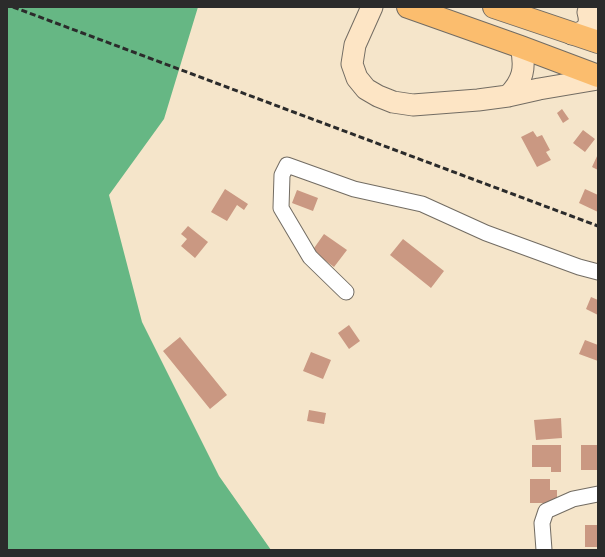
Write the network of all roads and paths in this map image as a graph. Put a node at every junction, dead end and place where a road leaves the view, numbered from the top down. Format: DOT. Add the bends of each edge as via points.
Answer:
graph roads {
  1 [pos="408,7"];
  2 [pos="494,7"];
  3 [pos="370,12"];
  4 [pos="590,13"];
  5 [pos="572,34"];
  6 [pos="598,42"];
  7 [pos="521,47"];
  8 [pos="598,77"];
  9 [pos="508,96"];
  10 [pos="598,272"];
  11 [pos="346,292"];
  12 [pos="598,494"];
  13 [pos="544,550"];
  1 -- 7 [label="highway"];
  2 -- 5 [label="highway"];
  3 -- 9 [label="main road" via="355,45 352,64 357,78 366,89 393,102 413,105"];
  4 -- 5 [label="main road" via="589,25 585,30 579,34"];
  5 -- 6 [label="highway"];
  7 -- 8 [label="highway"];
  7 -- 9 [label="main road" via="524,65 522,74"];
  8 -- 9 [label="main road"];
  10 -- 11 [label="street" via="486,233 422,204 354,189 287,165 282,175 281,208 310,257"];
  12 -- 13 [label="street" via="573,499 546,511 542,523"];
}
